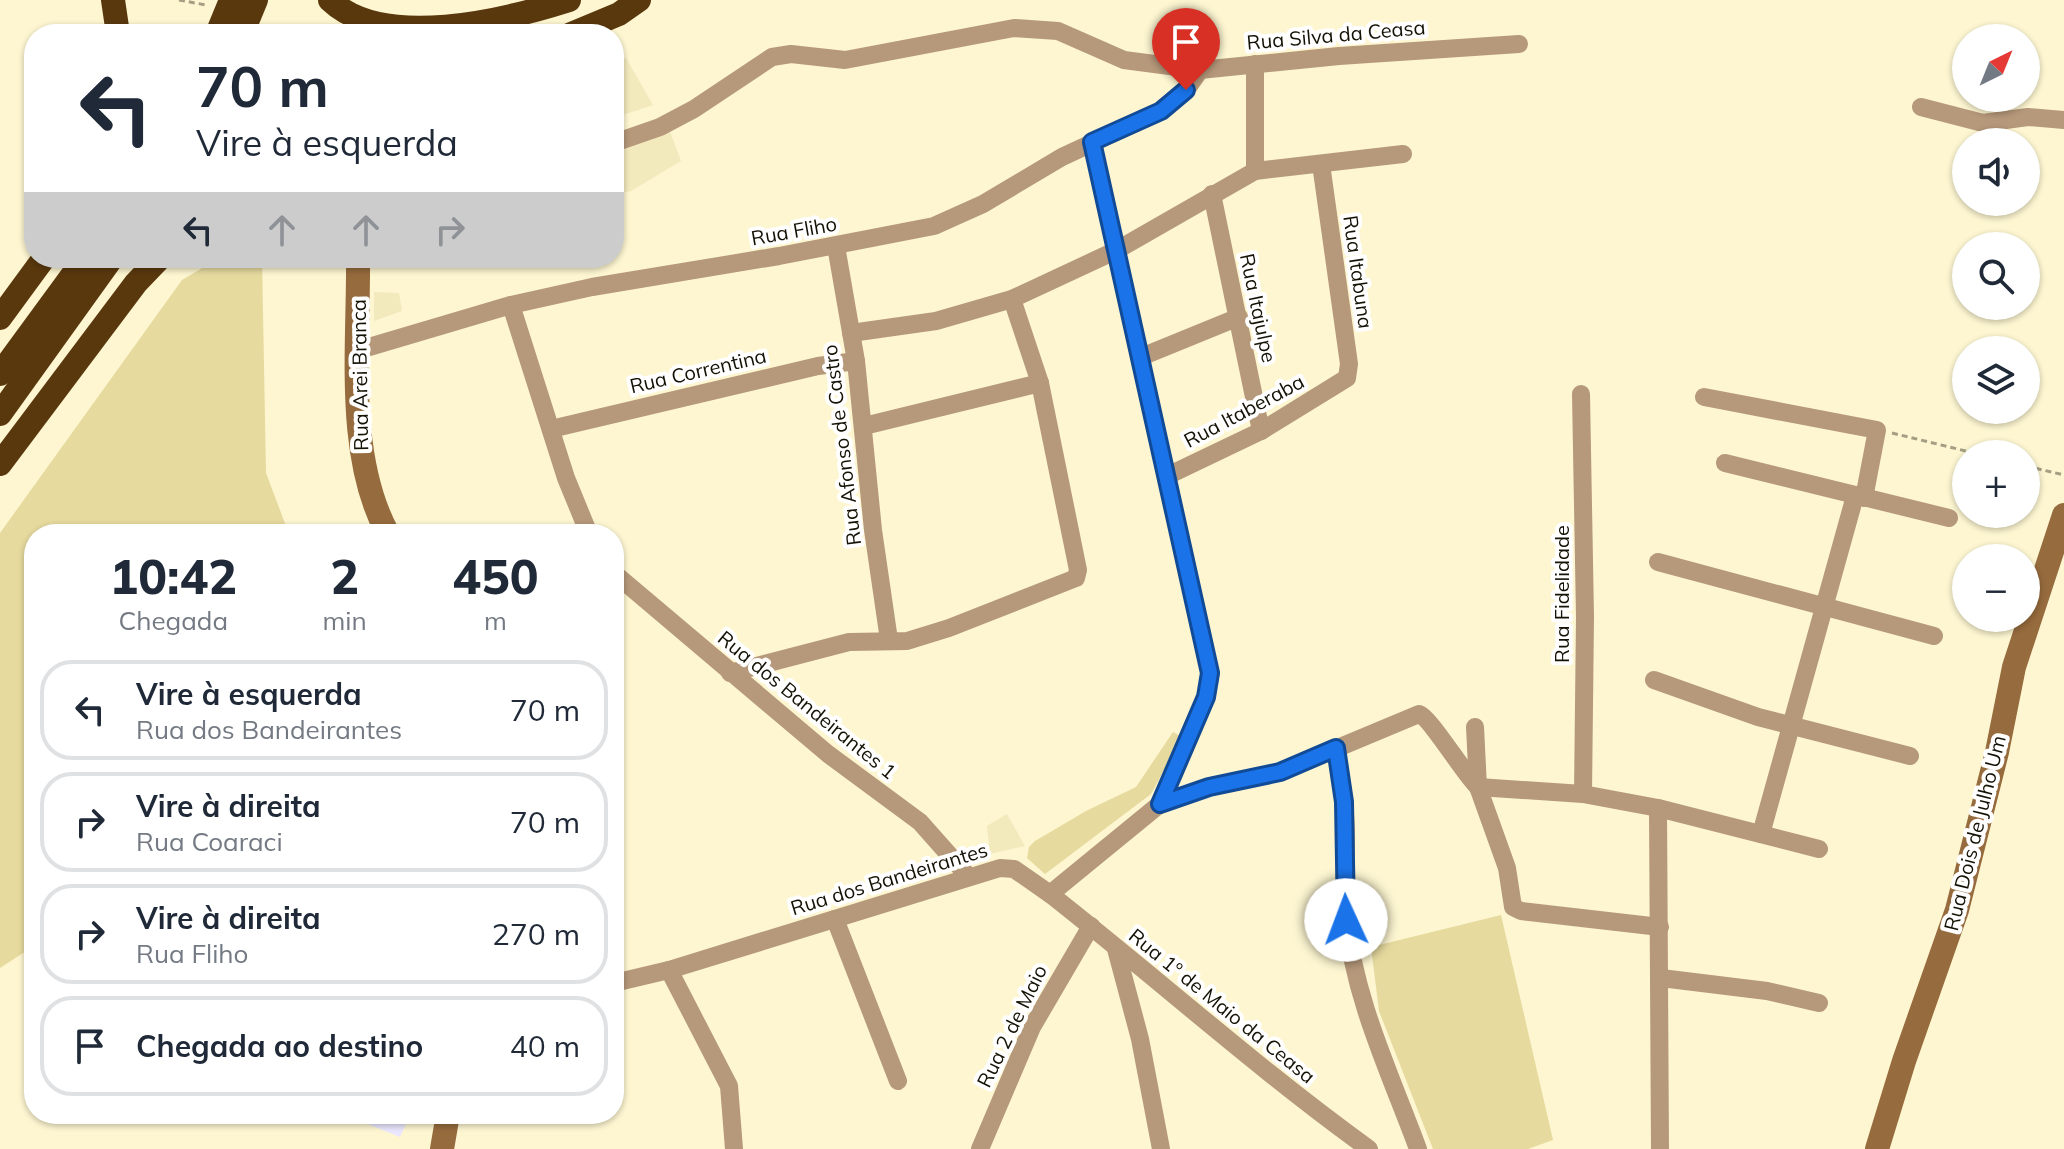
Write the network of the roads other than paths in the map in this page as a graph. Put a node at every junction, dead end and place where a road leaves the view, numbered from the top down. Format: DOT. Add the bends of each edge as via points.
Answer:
graph roads {
  1 [pos="113,0"];
  2 [pos="231,0"];
  3 [pos="256,0"];
  4 [pos="330,0"];
  5 [pos="569,0"];
  6 [pos="639,0"];
  7 [pos="117,24"];
  8 [pos="221,24"];
  9 [pos="246,24"];
  10 [pos="374,24"];
  11 [pos="486,24"];
  12 [pos="595,24"];
  13 [pos="1519,44"];
  14 [pos="1255,64"];
  15 [pos="1200,70"];
  16 [pos="1921,107"];
  17 [pos="2064,120"];
  18 [pos="624,140"];
  19 [pos="1092,142"];
  20 [pos="1403,154"];
  21 [pos="1321,164"];
  22 [pos="1255,171"];
  23 [pos="1212,194"];
  24 [pos="836,246"];
  25 [pos="1117,250"];
  26 [pos="37,268"];
  27 [pos="78,268"];
  28 [pos="105,268"];
  29 [pos="150,268"];
  30 [pos="358,268"];
  31 [pos="1012,299"];
  32 [pos="511,305"];
  33 [pos="1239,317"];
  34 [pos="0,318"];
  35 [pos="851,333"];
  36 [pos="359,350"];
  37 [pos="1141,357"];
  38 [pos="856,361"];
  39 [pos="0,374"];
  40 [pos="1040,383"];
  41 [pos="1341,384"];
  42 [pos="1581,394"];
  43 [pos="1704,397"];
  44 [pos="0,414"];
  45 [pos="864,426"];
  46 [pos="551,429"];
  47 [pos="1261,431"];
  48 [pos="1725,463"];
  49 [pos="0,464"];
  50 [pos="1167,476"];
  51 [pos="1860,497"];
  52 [pos="2064,515"];
  53 [pos="1949,518"];
  54 [pos="383,524"];
  55 [pos="585,524"];
  56 [pos="1658,562"];
  57 [pos="624,582"];
  58 [pos="1825,607"];
  59 [pos="1934,636"];
  60 [pos="889,640"];
  61 [pos="730,673"];
  62 [pos="1654,680"];
  63 [pos="1790,726"];
  64 [pos="1475,727"];
  65 [pos="1336,748"];
  66 [pos="1910,756"];
  67 [pos="1478,787"];
  68 [pos="1583,794"];
  69 [pos="1160,804"];
  70 [pos="1658,808"];
  71 [pos="1761,834"];
  72 [pos="1819,849"];
  73 [pos="967,875"];
  74 [pos="1050,894"];
  75 [pos="835,919"];
  76 [pos="1091,926"];
  77 [pos="1660,927"];
  78 [pos="1116,949"];
  79 [pos="669,970"];
  80 [pos="1661,978"];
  81 [pos="624,981"];
  82 [pos="1819,1003"];
  83 [pos="898,1081"];
  84 [pos="446,1124"];
  85 [pos="442,1149"];
  86 [pos="734,1149"];
  87 [pos="980,1149"];
  88 [pos="1161,1149"];
  89 [pos="1369,1149"];
  90 [pos="1418,1149"];
  91 [pos="1660,1149"];
  92 [pos="1877,1149"];
  1 -- 7 [label="highway"];
  2 -- 8 [label="highway"];
  3 -- 9 [label="highway"];
  4 -- 10 [label="highway"];
  5 -- 11 [label="highway"];
  6 -- 12 [label="highway"];
  13 -- 14 [label="street, Rua Silva da Ceasa"];
  14 -- 15 [label="street, Rua Silva da Ceasa"];
  14 -- 22 [label="street"];
  15 -- 18 [label="street, Rua Silva da Ceasa" via="1124,60 1078,37 1014,28 845,60 782,55 694,109"];
  15 -- 19 [label="street, Rua Fliho" via="1168,106"];
  16 -- 17 [label="street" via="1983,123 2028,117"];
  19 -- 24 [label="street, Rua Fliho" via="960,216"];
  19 -- 25 [label="street"];
  20 -- 21 [label="street"];
  21 -- 22 [label="street"];
  21 -- 41 [label="street, Rua Itabuna" via="1349,364"];
  22 -- 23 [label="street"];
  23 -- 25 [label="street"];
  23 -- 33 [label="street, Rua Itajulpe"];
  24 -- 32 [label="street, Rua Fliho"];
  24 -- 35 [label="street, Rua Afonso de Castro"];
  25 -- 31 [label="street"];
  25 -- 37 [label="street"];
  26 -- 34 [label="highway"];
  27 -- 39 [label="highway"];
  28 -- 44 [label="highway"];
  29 -- 49 [label="highway"];
  30 -- 36 [label="street, Rua Arei Branca"];
  31 -- 35 [label="street" via="936,321"];
  31 -- 40 [label="street"];
  32 -- 36 [label="street, Rua Fliho"];
  32 -- 46 [label="street"];
  33 -- 37 [label="street"];
  33 -- 47 [label="street, Rua Itajulpe"];
  35 -- 38 [label="street, Rua Afonso de Castro"];
  36 -- 54 [label="street, Rua Arei Branca" via="359,448"];
  37 -- 50 [label="street"];
  38 -- 45 [label="street, Rua Afonso de Castro"];
  38 -- 46 [label="street, Rua Correntina"];
  40 -- 45 [label="street"];
  40 -- 60 [label="street" via="1076,578 949,628 907,641"];
  41 -- 47 [label="street, Rua Itaberaba"];
  42 -- 68 [label="street, Rua Fidelidade"];
  43 -- 51 [label="street" via="1877,430"];
  45 -- 60 [label="street, Rua Afonso de Castro"];
  46 -- 55 [label="street"];
  47 -- 50 [label="street, Rua Itaberaba"];
  48 -- 51 [label="street"];
  50 -- 69 [label="street" via="1210,686"];
  51 -- 53 [label="street"];
  51 -- 58 [label="street"];
  52 -- 92 [label="street, Rua Dois de Julho Um" via="2014,667 1957,910"];
  56 -- 58 [label="street"];
  57 -- 61 [label="street, Rua dos Bandeirantes 1"];
  58 -- 59 [label="street"];
  58 -- 63 [label="street"];
  60 -- 61 [label="street" via="849,642"];
  61 -- 73 [label="street, Rua dos Bandeirantes 1" via="920,822"];
  62 -- 63 [label="street"];
  63 -- 66 [label="street"];
  63 -- 71 [label="street"];
  64 -- 67 [label="street"];
  65 -- 67 [label="street" via="1415,715 1426,716"];
  65 -- 69 [label="street" via="1280,772"];
  65 -- 90 [label="street" via="1344,802 1346,920 1357,975 1379,1052"];
  67 -- 68 [label="street"];
  67 -- 77 [label="street" via="1505,860 1512,904 1521,911"];
  68 -- 70 [label="street"];
  69 -- 74 [label="street"];
  70 -- 71 [label="street"];
  70 -- 77 [label="street"];
  71 -- 72 [label="street"];
  73 -- 74 [label="street, Rua dos Bandeirantes" via="1014,869"];
  73 -- 75 [label="street, Rua dos Bandeirantes"];
  74 -- 76 [label="street, Rua 1º de Maio da Ceasa"];
  75 -- 79 [label="street, Rua dos Bandeirantes"];
  75 -- 83 [label="street"];
  76 -- 78 [label="street, Rua 1º de Maio da Ceasa"];
  76 -- 87 [label="street, Rua 2 de Maio" via="1032,1027"];
  77 -- 80 [label="street"];
  78 -- 88 [label="street"];
  78 -- 89 [label="street, Rua 1º de Maio da Ceasa"];
  79 -- 81 [label="street, Rua dos Bandeirantes"];
  79 -- 86 [label="street" via="729,1086"];
  80 -- 82 [label="street"];
  80 -- 91 [label="street"];
  84 -- 85 [label="street"];
}
